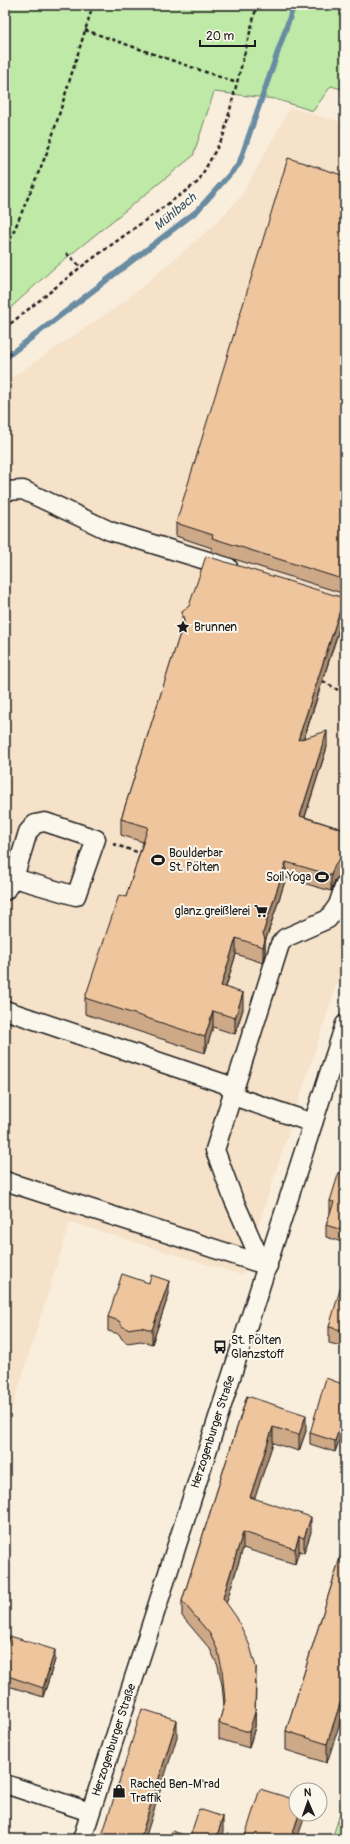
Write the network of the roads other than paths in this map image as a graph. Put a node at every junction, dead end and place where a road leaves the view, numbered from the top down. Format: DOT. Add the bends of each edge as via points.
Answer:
graph roads {
  1 [pos="5,491"];
  2 [pos="246,573"];
  3 [pos="9,884"];
  4 [pos="345,884"];
  5 [pos="5,1010"];
  6 [pos="345,1024"];
  7 [pos="232,1092"];
  8 [pos="313,1123"];
  9 [pos="5,1181"];
  10 [pos="265,1265"];
  11 [pos="5,1784"];
  12 [pos="90,1812"];
  13 [pos="82,1839"];
  1 -- 2 [label="street" via="23,490 110,531"];
  3 -- 3 [label="street" via="76,896 96,839 45,822 35,824 28,832"];
  4 -- 7 [label="street" via="338,905 328,919 285,938 280,944"];
  5 -- 7 [label="street" via="225,1084"];
  6 -- 8 [label="street, Herzogenburger Straße"];
  7 -- 8 [label="street" via="239,1098"];
  7 -- 10 [label="street" via="215,1150 233,1198"];
  8 -- 10 [label="street, Herzogenburger Straße"];
  9 -- 10 [label="street"];
  10 -- 12 [label="street, Herzogenburger Straße"];
  11 -- 12 [label="street"];
  12 -- 13 [label="street, Herzogenburger Straße"];
}
